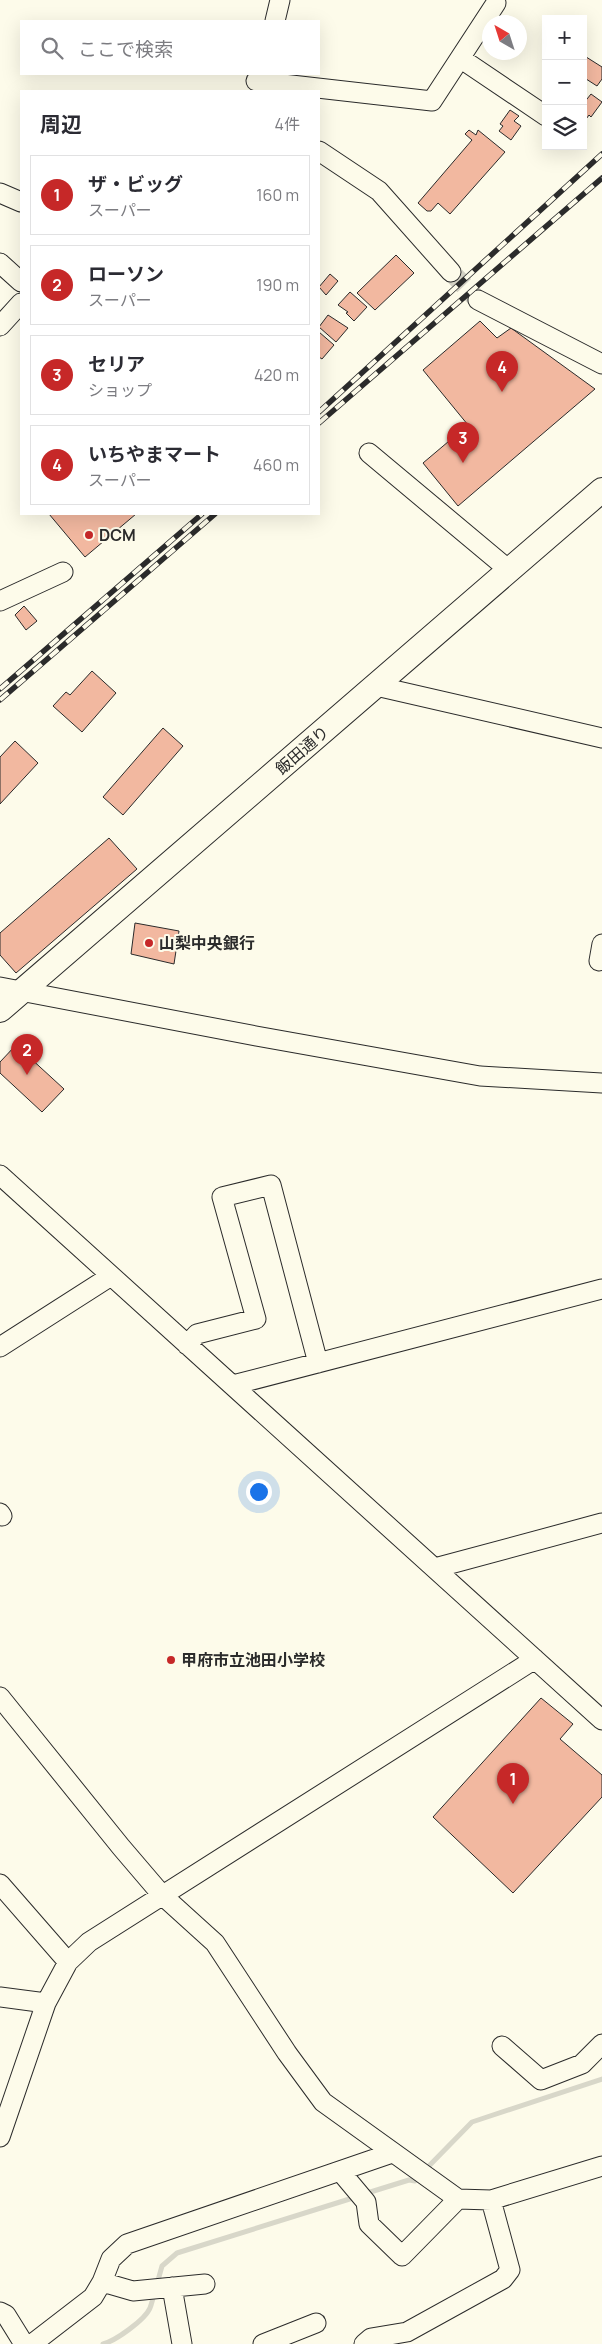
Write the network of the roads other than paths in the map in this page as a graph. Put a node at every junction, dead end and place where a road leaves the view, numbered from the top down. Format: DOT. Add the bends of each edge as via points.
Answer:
graph roads {
  1 [pos="280,0"];
  2 [pos="496,3"];
  3 [pos="274,20"];
  4 [pos="460,58"];
  5 [pos="255,82"];
  6 [pos="542,113"];
  7 [pos="320,152"];
  8 [pos="0,193"];
  9 [pos="20,202"];
  10 [pos="0,263"];
  11 [pos="451,272"];
  12 [pos="20,281"];
  13 [pos="478,300"];
  14 [pos="20,304"];
  15 [pos="0,326"];
  16 [pos="602,364"];
  17 [pos="369,453"];
  18 [pos="602,490"];
  19 [pos="509,570"];
  20 [pos="63,572"];
  21 [pos="0,600"];
  22 [pos="376,686"];
  23 [pos="602,738"];
  24 [pos="11,989"];
  25 [pos="0,1010"];
  26 [pos="602,1083"];
  27 [pos="0,1175"];
  28 [pos="111,1276"];
  29 [pos="602,1289"];
  30 [pos="187,1345"];
  31 [pos="0,1347"];
  32 [pos="318,1362"];
  33 [pos="233,1385"];
  34 [pos="602,1523"];
  35 [pos="435,1568"];
  36 [pos="535,1659"];
  37 [pos="0,1697"];
  38 [pos="602,1720"];
  39 [pos="0,1884"];
  40 [pos="162,1895"];
  41 [pos="68,1962"];
  42 [pos="0,1997"];
  43 [pos="46,2003"];
  44 [pos="602,2044"];
  45 [pos="502,2046"];
  46 [pos="0,2137"];
  47 [pos="392,2153"];
  48 [pos="602,2166"];
  49 [pos="340,2171"];
  50 [pos="458,2199"];
  51 [pos="491,2200"];
  52 [pos="102,2282"];
  53 [pos="205,2284"];
  54 [pos="172,2287"];
  55 [pos="0,2312"];
  56 [pos="316,2324"];
  57 [pos="24,2344"];
  58 [pos="32,2344"];
  59 [pos="182,2344"];
  60 [pos="263,2344"];
  61 [pos="364,2344"];
  1 -- 3 [label="street"];
  2 -- 4 [label="street"];
  4 -- 5 [label="street" via="432,101"];
  4 -- 6 [label="street"];
  7 -- 11 [label="street" via="379,191"];
  8 -- 9 [label="street"];
  10 -- 12 [label="street"];
  13 -- 16 [label="street"];
  14 -- 15 [label="street"];
  17 -- 19 [label="street"];
  18 -- 19 [label="main road, 飯田通り"];
  19 -- 22 [label="main road, 飯田通り"];
  20 -- 21 [label="street"];
  22 -- 23 [label="street"];
  22 -- 24 [label="main road, 飯田通り"];
  24 -- 25 [label="main road, 飯田通り"];
  24 -- 26 [label="street" via="480,1076"];
  27 -- 28 [label="street"];
  28 -- 30 [label="street"];
  28 -- 31 [label="street"];
  29 -- 32 [label="street"];
  30 -- 32 [label="street" via="197,1334 256,1319 222,1196 271,1185"];
  30 -- 33 [label="street"];
  32 -- 33 [label="street"];
  33 -- 35 [label="street"];
  34 -- 35 [label="street"];
  35 -- 36 [label="street"];
  36 -- 38 [label="street"];
  36 -- 40 [label="street"];
  37 -- 40 [label="street"];
  39 -- 41 [label="street"];
  40 -- 41 [label="street" via="89,1942"];
  40 -- 47 [label="street" via="215,1943 323,2102"];
  41 -- 43 [label="street"];
  42 -- 43 [label="street"];
  43 -- 46 [label="street"];
  44 -- 45 [label="street" via="582,2064 541,2080"];
  47 -- 49 [label="street"];
  47 -- 50 [label="street"];
  48 -- 51 [label="street"];
  49 -- 50 [label="street" via="366,2202 369,2224 402,2256"];
  49 -- 52 [label="street" via="127,2244 111,2259"];
  50 -- 51 [label="street"];
  51 -- 61 [label="street" via="510,2270 503,2279 407,2332 371,2338"];
  52 -- 54 [label="street" via="133,2291"];
  52 -- 58 [label="street" via="93,2297"];
  53 -- 54 [label="street"];
  54 -- 59 [label="street"];
  55 -- 57 [label="street" via="6,2315"];
  56 -- 60 [label="street"];
}
